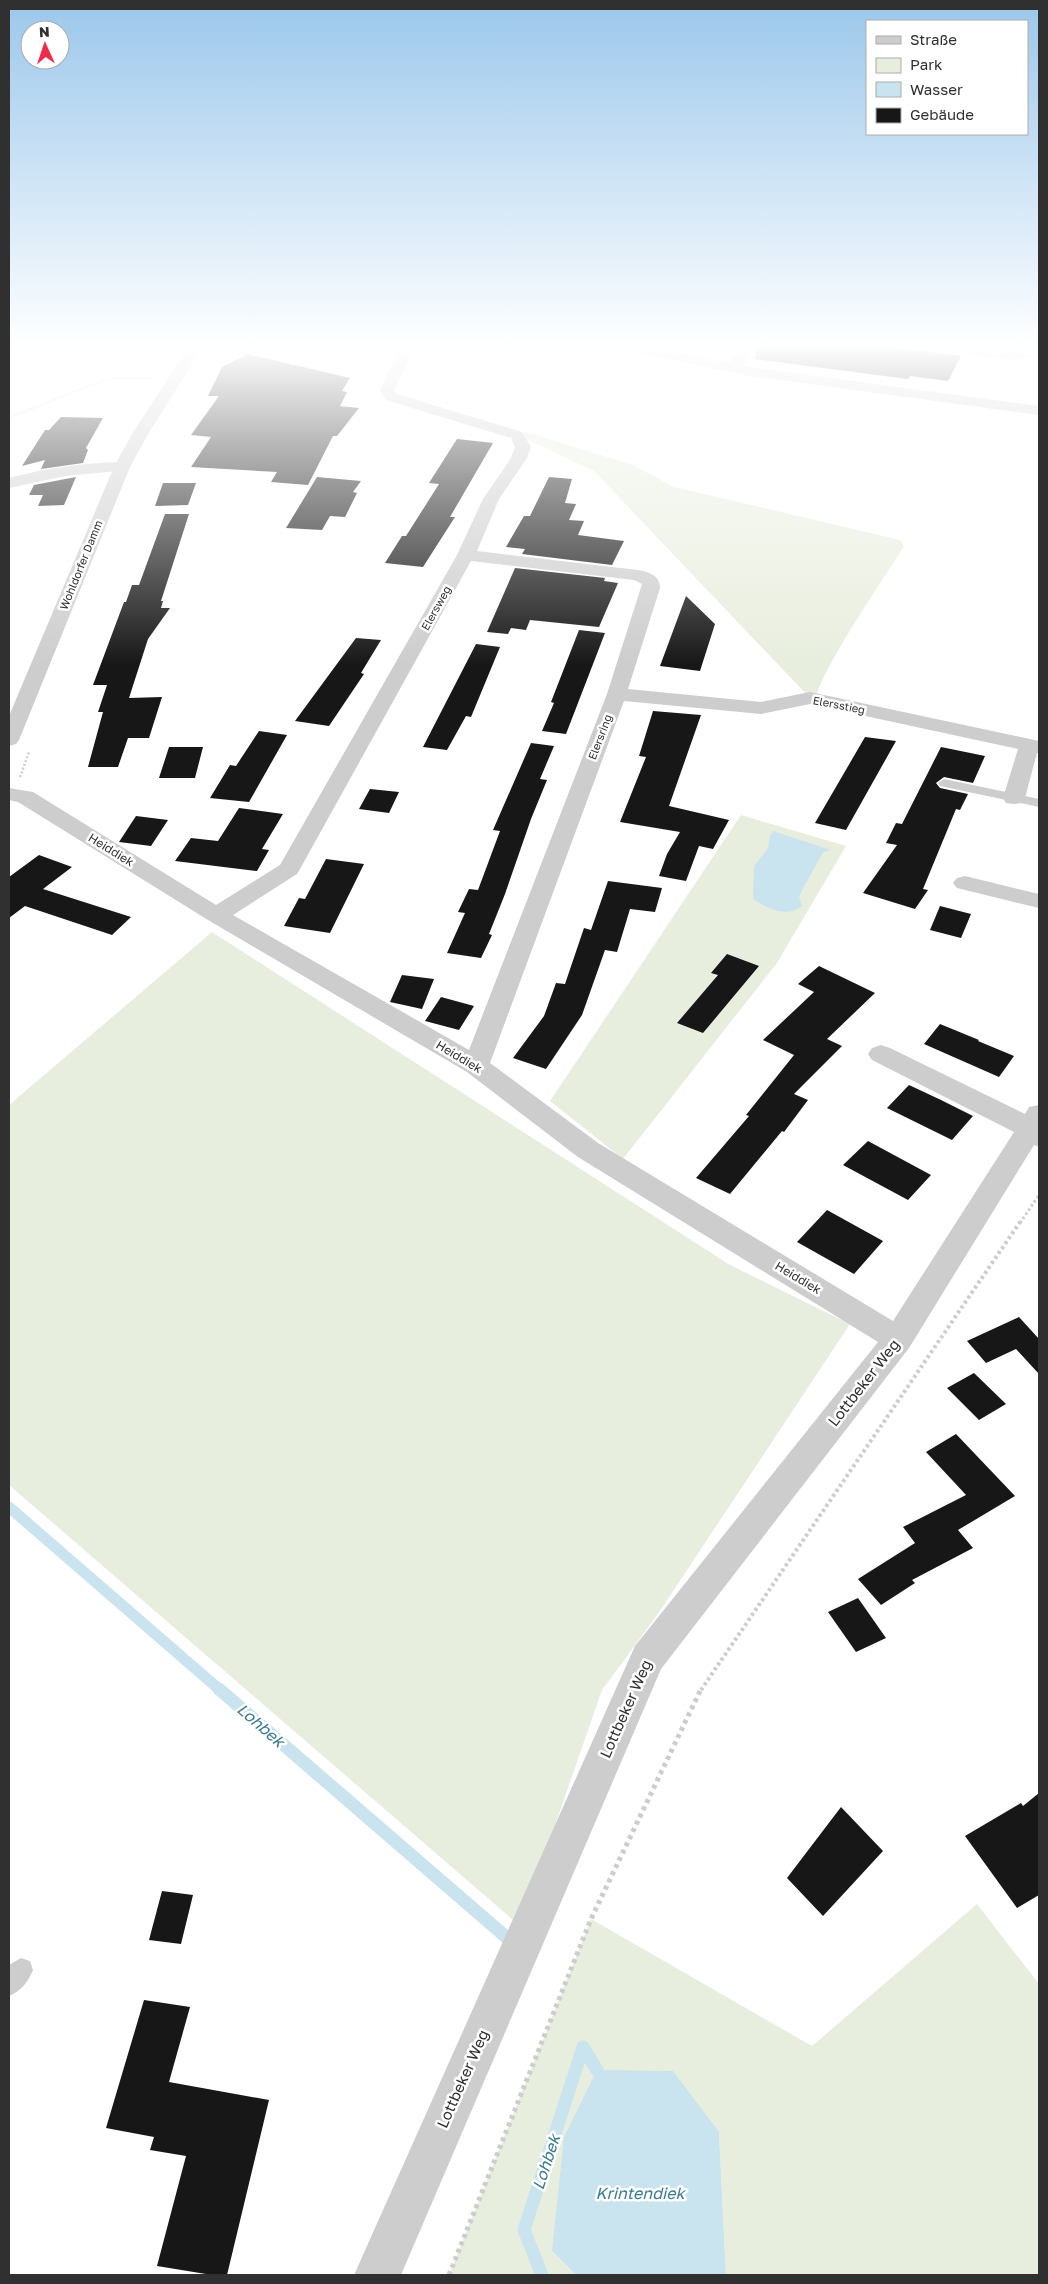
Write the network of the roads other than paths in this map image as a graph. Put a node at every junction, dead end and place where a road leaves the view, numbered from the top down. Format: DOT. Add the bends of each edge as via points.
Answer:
graph roads {
  1 [pos="131,452"];
  2 [pos="520,452"];
  3 [pos="122,467"];
  4 [pos="9,483"];
  5 [pos="466,555"];
  6 [pos="617,694"];
  7 [pos="9,740"];
  8 [pos="1034,746"];
  9 [pos="944,783"];
  10 [pos="11,794"];
  11 [pos="1014,798"];
  12 [pos="1039,803"];
  13 [pos="965,883"];
  14 [pos="1039,901"];
  15 [pos="216,915"];
  16 [pos="881,1054"];
  17 [pos="476,1066"];
  18 [pos="1036,1127"];
  19 [pos="898,1339"];
  20 [pos="377,2275"];
  1 -- 3 [label="street, Wohldorfer Damm"];
  2 -- 5 [label="street, Elersweg" via="491,499"];
  3 -- 4 [label="street" via="67,470"];
  3 -- 7 [label="street, Wohldorfer Damm"];
  5 -- 6 [label="street, Elersring" via="638,575 651,581"];
  5 -- 15 [label="street, Elersweg" via="289,869"];
  6 -- 8 [label="street, Elersstieg" via="761,708 810,698"];
  6 -- 17 [label="street, Elersring"];
  8 -- 11 [label="street, Elersstieg"];
  9 -- 11 [label="lane"];
  10 -- 15 [label="street, Heiddiek" via="25,797"];
  11 -- 12 [label="lane"];
  13 -- 14 [label="street"];
  15 -- 17 [label="street, Heiddiek"];
  16 -- 18 [label="street, Lottbeker Weg"];
  17 -- 19 [label="street, Heiddiek" via="588,1150"];
  18 -- 19 [label="street, Lottbeker Weg"];
  19 -- 20 [label="street, Lottbeker Weg" via="648,1658"];
}
